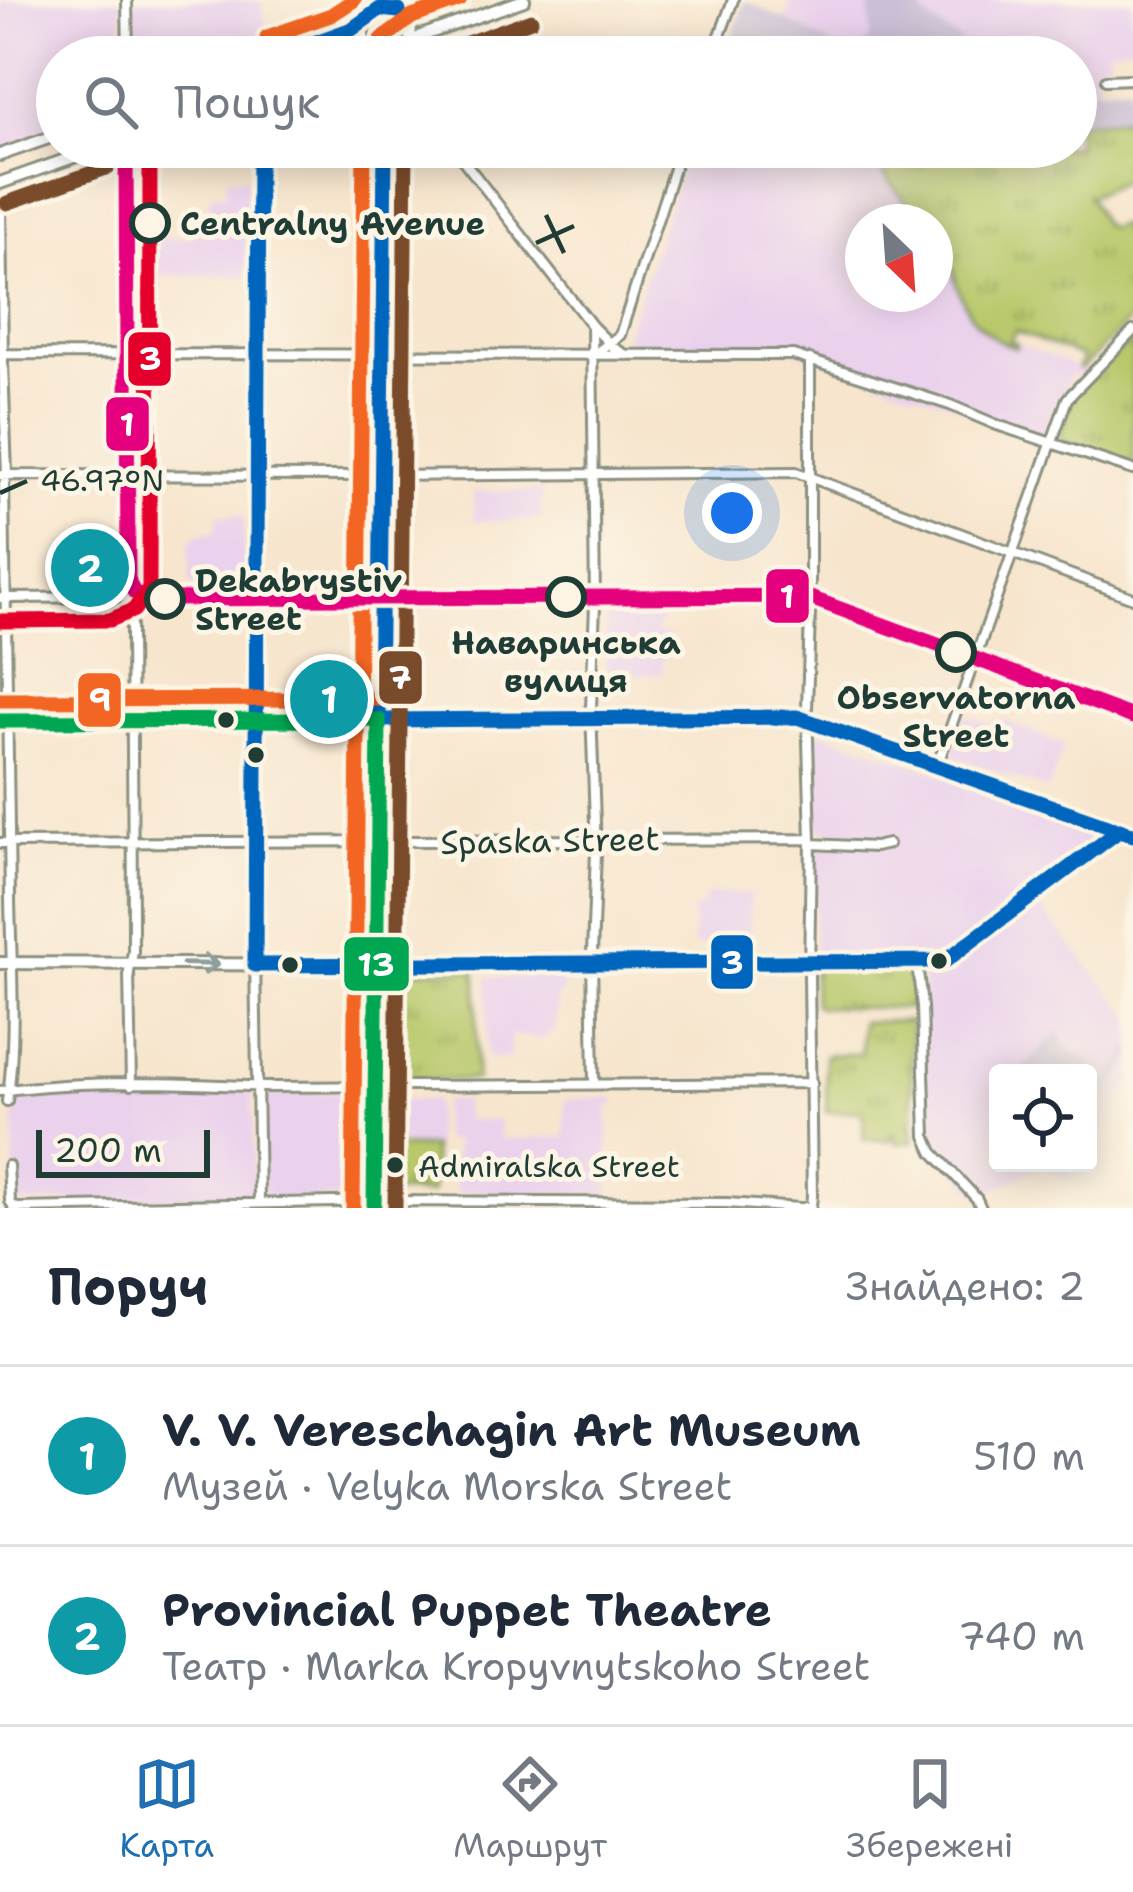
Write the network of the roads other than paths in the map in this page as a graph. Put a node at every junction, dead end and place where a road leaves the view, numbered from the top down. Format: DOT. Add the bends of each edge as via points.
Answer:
graph roads {
  1 [pos="128,0"];
  2 [pos="432,0"];
  3 [pos="524,0"];
  4 [pos="733,0"];
  5 [pos="396,7"];
  6 [pos="374,10"];
  7 [pos="128,36"];
  8 [pos="332,36"];
  9 [pos="409,36"];
  10 [pos="424,36"];
  11 [pos="720,36"];
  12 [pos="1133,79"];
  13 [pos="1106,80"];
  14 [pos="36,142"];
  15 [pos="0,155"];
  16 [pos="45,168"];
  17 [pos="128,168"];
  18 [pos="260,168"];
  19 [pos="385,168"];
  20 [pos="469,168"];
  21 [pos="674,168"];
  22 [pos="1,184"];
  23 [pos="2,206"];
  24 [pos="592,326"];
  25 [pos="1133,331"];
  26 [pos="620,335"];
  27 [pos="610,344"];
  28 [pos="129,353"];
  29 [pos="1,354"];
  30 [pos="259,355"];
  31 [pos="383,355"];
  32 [pos="591,356"];
  33 [pos="628,356"];
  34 [pos="810,359"];
  35 [pos="1051,442"];
  36 [pos="1133,470"];
  37 [pos="595,473"];
  38 [pos="4,475"];
  39 [pos="129,475"];
  40 [pos="258,476"];
  41 [pos="382,476"];
  42 [pos="810,477"];
  43 [pos="1012,554"];
  44 [pos="595,594"];
  45 [pos="810,595"];
  46 [pos="130,597"];
  47 [pos="381,597"];
  48 [pos="3,598"];
  49 [pos="258,598"];
  50 [pos="1133,598"];
  51 [pos="976,656"];
  52 [pos="1133,714"];
  53 [pos="592,718"];
  54 [pos="379,719"];
  55 [pos="257,720"];
  56 [pos="3,721"];
  57 [pos="131,721"];
  58 [pos="807,721"];
  59 [pos="937,767"];
  60 [pos="1129,829"];
  61 [pos="596,838"];
  62 [pos="134,842"];
  63 [pos="378,842"];
  64 [pos="811,842"];
  65 [pos="5,843"];
  66 [pos="256,843"];
  67 [pos="888,844"];
  68 [pos="809,962"];
  69 [pos="917,962"];
  70 [pos="6,963"];
  71 [pos="592,963"];
  72 [pos="130,964"];
  73 [pos="255,964"];
  74 [pos="377,964"];
  75 [pos="812,1083"];
  76 [pos="594,1084"];
  77 [pos="131,1085"];
  78 [pos="256,1087"];
  79 [pos="377,1087"];
  80 [pos="6,1094"];
  81 [pos="8,1166"];
  82 [pos="259,1201"];
  83 [pos="374,1204"];
  84 [pos="13,1207"];
  85 [pos="805,1207"];
  86 [pos="981,1208"];
  1 -- 7 [label="street"];
  2 -- 5 [label="main road"];
  3 -- 10 [label="main road"];
  4 -- 11 [label="street"];
  5 -- 6 [label="main road"];
  5 -- 9 [label="main road" via="408,19"];
  6 -- 8 [label="main road"];
  12 -- 13 [label="street"];
  14 -- 15 [label="main road"];
  16 -- 22 [label="main road"];
  17 -- 28 [label="street"];
  18 -- 30 [label="street"];
  19 -- 31 [label="main road"];
  20 -- 24 [label="street"];
  21 -- 26 [label="street"];
  23 -- 29 [label="street"];
  24 -- 27 [label="street"];
  24 -- 32 [label="street"];
  25 -- 35 [label="street" via="1071,393"];
  26 -- 27 [label="street"];
  26 -- 33 [label="street"];
  27 -- 32 [label="street"];
  27 -- 33 [label="street"];
  28 -- 29 [label="street"];
  28 -- 30 [label="street"];
  28 -- 39 [label="street"];
  29 -- 38 [label="street"];
  30 -- 31 [label="street"];
  30 -- 40 [label="street"];
  31 -- 32 [label="street"];
  31 -- 41 [label="main road"];
  32 -- 33 [label="street"];
  32 -- 37 [label="street"];
  33 -- 34 [label="street"];
  34 -- 35 [label="street"];
  34 -- 42 [label="street"];
  35 -- 36 [label="street"];
  35 -- 43 [label="street"];
  37 -- 41 [label="street"];
  37 -- 42 [label="street"];
  37 -- 44 [label="street"];
  38 -- 39 [label="street"];
  38 -- 48 [label="street"];
  39 -- 40 [label="street"];
  39 -- 46 [label="street"];
  40 -- 41 [label="street"];
  40 -- 49 [label="street"];
  41 -- 47 [label="main road"];
  42 -- 43 [label="street"];
  42 -- 45 [label="street"];
  43 -- 50 [label="street"];
  43 -- 51 [label="street"];
  44 -- 45 [label="street"];
  44 -- 47 [label="street"];
  44 -- 53 [label="street"];
  45 -- 51 [label="street"];
  45 -- 58 [label="street"];
  46 -- 48 [label="street"];
  46 -- 49 [label="street"];
  46 -- 57 [label="street"];
  47 -- 49 [label="street"];
  47 -- 54 [label="main road"];
  48 -- 56 [label="street"];
  49 -- 55 [label="street"];
  51 -- 52 [label="street"];
  51 -- 59 [label="street"];
  53 -- 54 [label="highway"];
  53 -- 58 [label="highway"];
  53 -- 61 [label="street"];
  54 -- 55 [label="main road"];
  54 -- 63 [label="highway"];
  55 -- 57 [label="main road"];
  55 -- 66 [label="street"];
  56 -- 57 [label="main road"];
  56 -- 65 [label="street"];
  57 -- 62 [label="street"];
  58 -- 59 [label="highway"];
  58 -- 64 [label="street"];
  59 -- 60 [label="highway"];
  60 -- 69 [label="highway" via="950,959"];
  61 -- 63 [label="street, Spaska Street"];
  61 -- 64 [label="street, Spaska Street"];
  61 -- 71 [label="street"];
  62 -- 65 [label="street, Spaska Street"];
  62 -- 66 [label="street, Spaska Street"];
  62 -- 72 [label="street"];
  63 -- 66 [label="street, Spaska Street"];
  63 -- 74 [label="highway"];
  64 -- 67 [label="street, Spaska Street"];
  64 -- 68 [label="street"];
  65 -- 70 [label="street"];
  66 -- 73 [label="street"];
  68 -- 69 [label="highway"];
  68 -- 71 [label="highway"];
  68 -- 75 [label="street"];
  69 -- 86 [label="street" via="926,1136"];
  70 -- 72 [label="main road"];
  70 -- 80 [label="street"];
  71 -- 74 [label="highway"];
  71 -- 76 [label="street"];
  72 -- 73 [label="main road, one-way"];
  72 -- 77 [label="street"];
  73 -- 74 [label="main road"];
  73 -- 78 [label="street"];
  74 -- 79 [label="highway"];
  75 -- 76 [label="street"];
  75 -- 85 [label="street"];
  76 -- 79 [label="street"];
  77 -- 78 [label="street"];
  77 -- 80 [label="street"];
  78 -- 79 [label="street"];
  78 -- 82 [label="street"];
  79 -- 83 [label="highway"];
  81 -- 84 [label="street"];
  82 -- 83 [label="street"];
  82 -- 84 [label="street"];
  83 -- 85 [label="street"];
}
